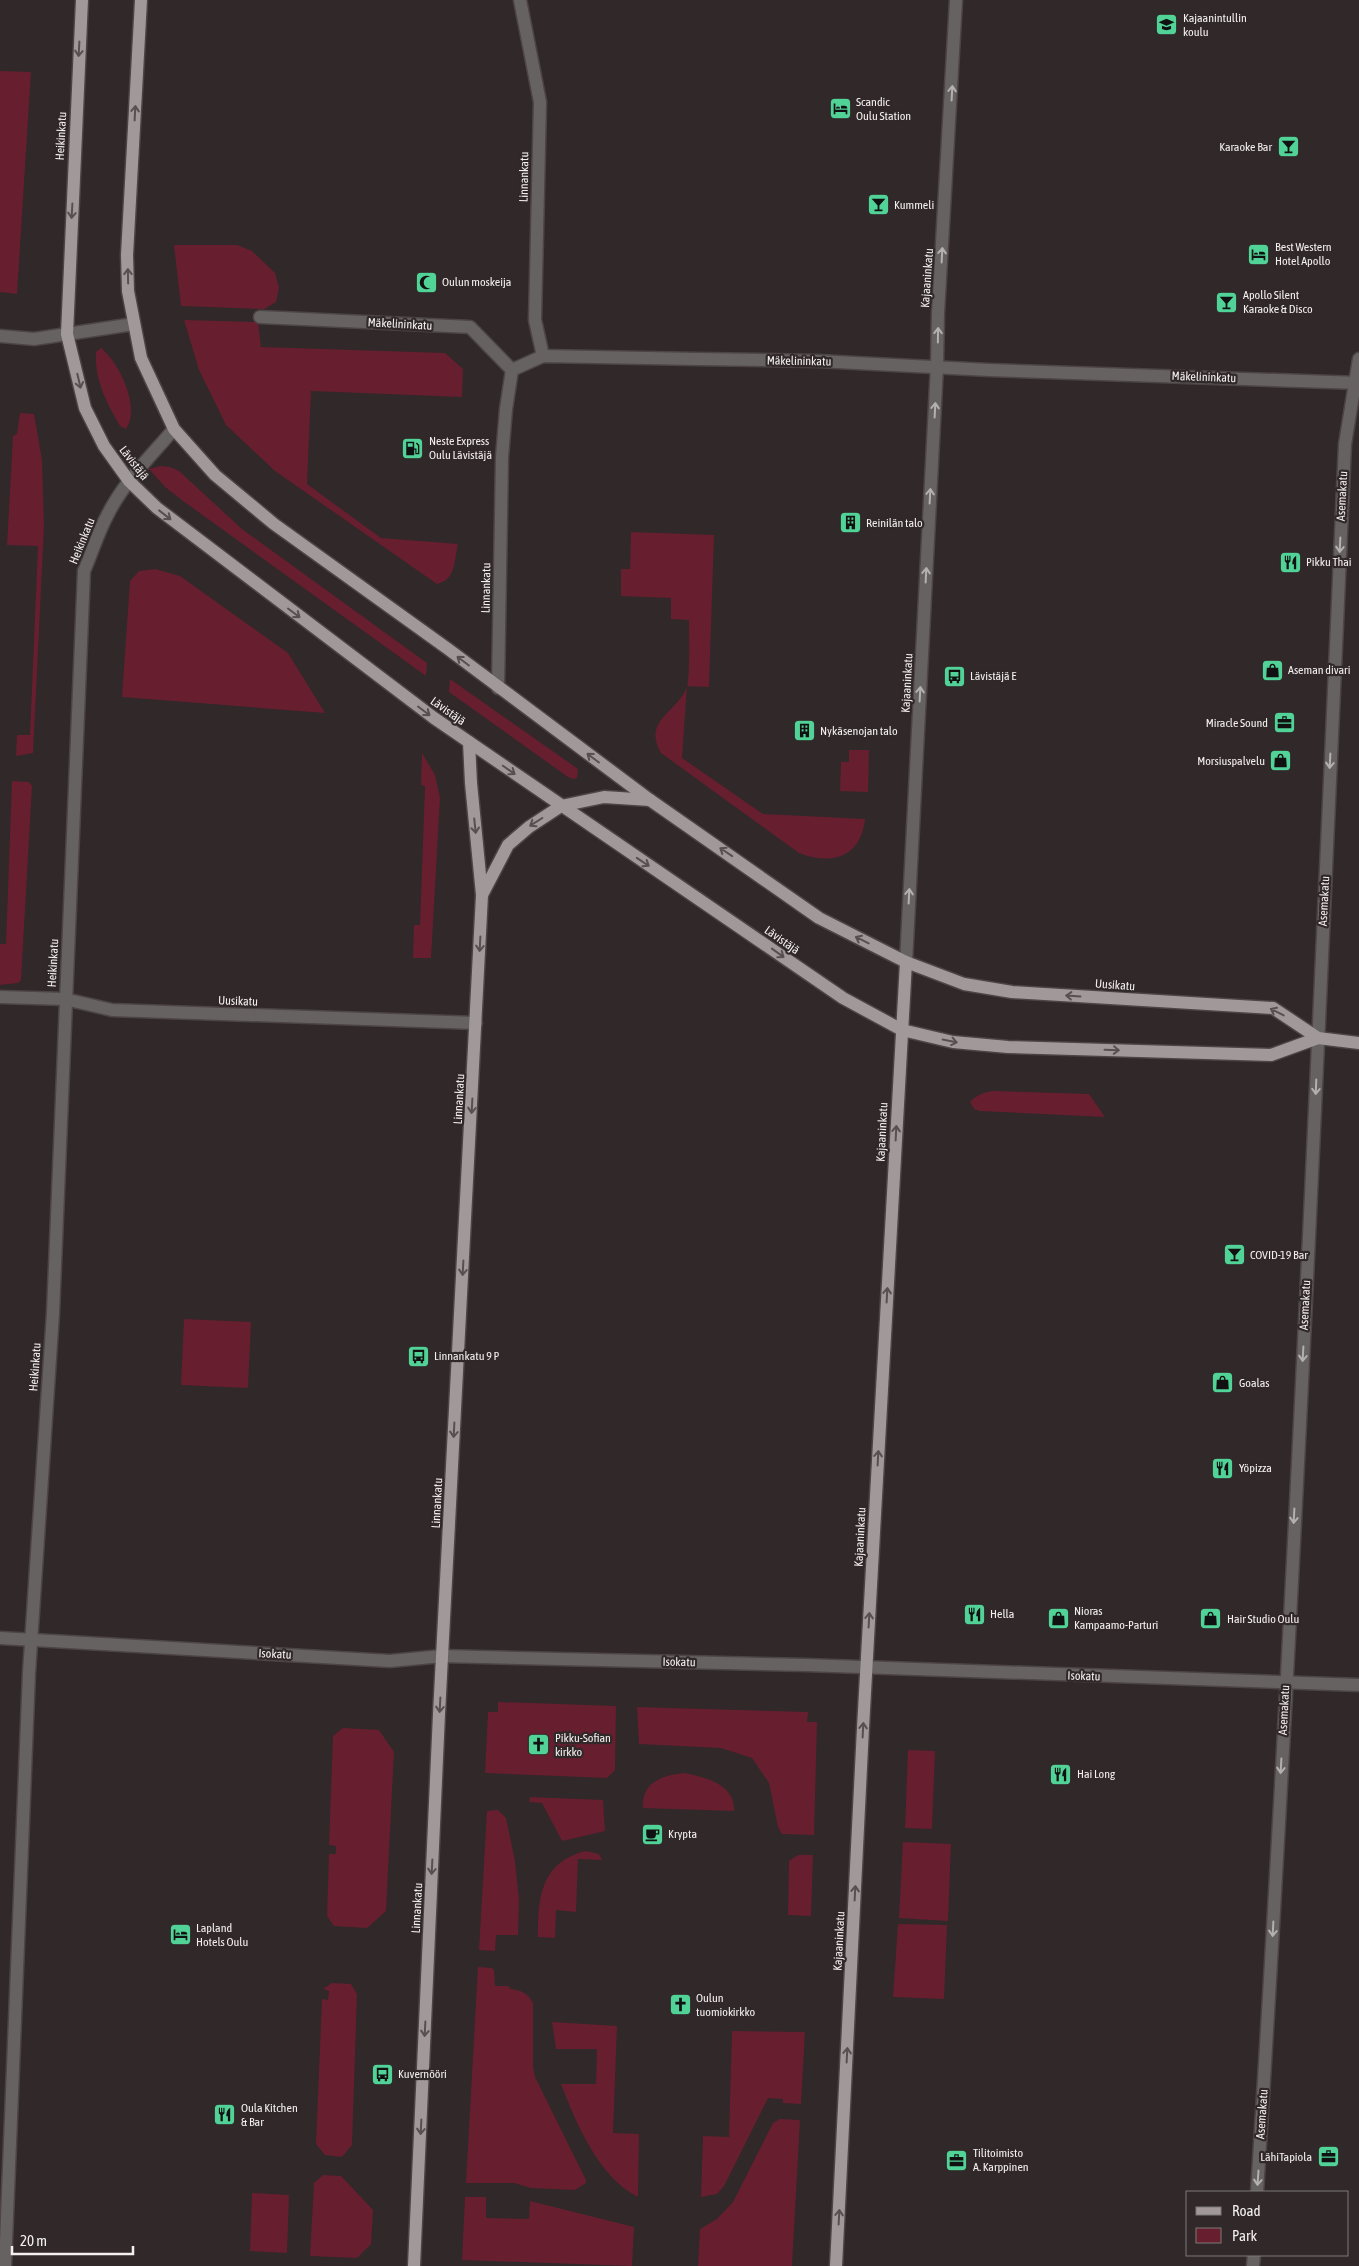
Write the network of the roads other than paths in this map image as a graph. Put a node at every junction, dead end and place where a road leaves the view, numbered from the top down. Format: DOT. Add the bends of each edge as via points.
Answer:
graph roads {
  1 [pos="82,0"];
  2 [pos="141,0"];
  3 [pos="520,0"];
  4 [pos="956,0"];
  5 [pos="260,317"];
  6 [pos="134,324"];
  7 [pos="67,334"];
  8 [pos="0,336"];
  9 [pos="543,356"];
  10 [pos="1359,359"];
  11 [pos="937,366"];
  12 [pos="512,370"];
  13 [pos="1357,383"];
  14 [pos="174,429"];
  15 [pos="129,481"];
  16 [pos="498,688"];
  17 [pos="469,742"];
  18 [pos="650,800"];
  19 [pos="561,806"];
  20 [pos="482,895"];
  21 [pos="906,962"];
  22 [pos="0,997"];
  23 [pos="65,999"];
  24 [pos="476,1023"];
  25 [pos="902,1030"];
  26 [pos="1318,1038"];
  27 [pos="1359,1043"];
  28 [pos="0,1638"];
  29 [pos="32,1640"];
  30 [pos="442,1656"];
  31 [pos="867,1668"];
  32 [pos="1286,1683"];
  33 [pos="1359,1685"];
  34 [pos="1257,2191"];
  35 [pos="5,2266"];
  36 [pos="414,2266"];
  37 [pos="836,2266"];
  1 -- 7 [label="main road, Heikinkatu, one-way"];
  6 -- 2 [label="main road, one-way" via="128,291 127,256"];
  3 -- 9 [label="street, Linnankatu" via="540,102 535,320"];
  11 -- 4 [label="street, Kajaaninkatu, one-way"];
  5 -- 12 [label="street, Mäkelininkatu" via="470,327"];
  6 -- 7 [label="street"];
  6 -- 14 [label="main road" via="141,358"];
  7 -- 8 [label="street" via="34,339"];
  7 -- 15 [label="main road, Lävistäjä, one-way" via="85,408 104,446"];
  9 -- 11 [label="street, Mäkelininkatu"];
  9 -- 12 [label="street, Mäkelininkatu"];
  10 -- 13 [label="street, Asemakatu"];
  11 -- 13 [label="street, Mäkelininkatu"];
  21 -- 11 [label="street, Kajaaninkatu, one-way"];
  12 -- 16 [label="street, Linnankatu" via="502,456"];
  13 -- 26 [label="street, Asemakatu, one-way" via="1345,444"];
  14 -- 15 [label="street, Heikinkatu"];
  16 -- 14 [label="main road, one-way" via="274,524 215,476"];
  15 -- 17 [label="main road, Lävistäjä, one-way" via="210,550"];
  15 -- 23 [label="street, Heikinkatu" via="108,514 84,572"];
  18 -- 16 [label="main road, one-way"];
  17 -- 19 [label="main road, Lävistäjä, one-way"];
  17 -- 20 [label="main road, Linnankatu, one-way"];
  18 -- 19 [label="main road" via="604,797"];
  21 -- 18 [label="main road, one-way" via="819,918"];
  19 -- 20 [label="main road, one-way" via="508,845"];
  19 -- 25 [label="main road, Lävistäjä, one-way" via="843,998"];
  20 -- 24 [label="main road, Linnankatu, one-way"];
  21 -- 25 [label="main road, Kajaaninkatu"];
  26 -- 21 [label="main road, Uusikatu, one-way" via="1273,1008 1012,992 964,984"];
  22 -- 23 [label="street, Uusikatu"];
  23 -- 24 [label="street, Uusikatu" via="112,1010"];
  23 -- 29 [label="street, Heikinkatu" via="53,1313"];
  24 -- 30 [label="main road, Linnankatu, one-way"];
  25 -- 26 [label="main road, Uusikatu, one-way" via="953,1042 1008,1047 1270,1055"];
  31 -- 25 [label="main road, Kajaaninkatu, one-way"];
  26 -- 27 [label="main road, Uusikatu"];
  26 -- 32 [label="street, Asemakatu, one-way"];
  28 -- 29 [label="street, Isokatu"];
  29 -- 30 [label="street, Isokatu" via="390,1661"];
  29 -- 35 [label="street, Heikinkatu"];
  30 -- 31 [label="street, Isokatu"];
  30 -- 36 [label="main road, Linnankatu, one-way"];
  31 -- 32 [label="street, Isokatu"];
  37 -- 31 [label="main road, Kajaaninkatu, one-way"];
  32 -- 33 [label="street, Isokatu"];
  32 -- 34 [label="street, Asemakatu, one-way"];
}
